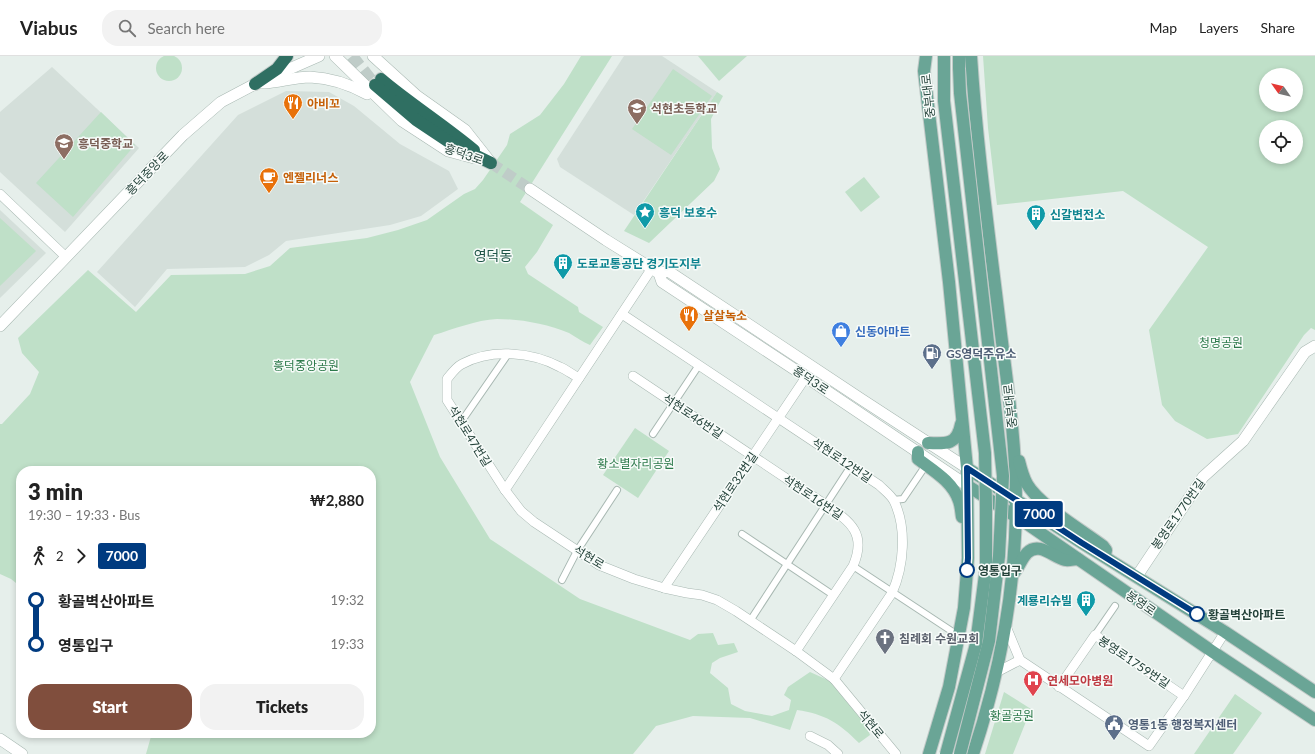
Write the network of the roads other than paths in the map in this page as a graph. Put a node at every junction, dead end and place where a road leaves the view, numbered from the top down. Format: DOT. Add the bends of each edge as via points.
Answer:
graph roads {
  1 [pos="287,56"];
  2 [pos="319,56"];
  3 [pos="334,56"];
  4 [pos="373,56"];
  5 [pos="382,56"];
  6 [pos="926,56"];
  7 [pos="944,56"];
  8 [pos="971,56"];
  9 [pos="959,62"];
  10 [pos="394,76"];
  11 [pos="378,82"];
  12 [pos="255,84"];
  13 [pos="390,110"];
  14 [pos="491,163"];
  15 [pos="530,189"];
  16 [pos="0,194"];
  17 [pos="66,256"];
  18 [pos="655,271"];
  19 [pos="622,314"];
  20 [pos="0,326"];
  21 [pos="1315,346"];
  22 [pos="508,354"];
  23 [pos="699,365"];
  24 [pos="633,376"];
  25 [pos="806,376"];
  26 [pos="579,378"];
  27 [pos="673,403"];
  28 [pos="778,418"];
  29 [pos="962,419"];
  30 [pos="1012,421"];
  31 [pos="461,422"];
  32 [pos="653,434"];
  33 [pos="928,443"];
  34 [pos="918,452"];
  35 [pos="752,456"];
  36 [pos="926,465"];
  37 [pos="851,466"];
  38 [pos="967,468"];
  39 [pos="968,486"];
  40 [pos="505,490"];
  41 [pos="617,490"];
  42 [pos="1016,499"];
  43 [pos="893,500"];
  44 [pos="826,505"];
  45 [pos="1016,516"];
  46 [pos="742,534"];
  47 [pos="1044,536"];
  48 [pos="1082,543"];
  49 [pos="577,551"];
  50 [pos="968,555"];
  51 [pos="1105,556"];
  52 [pos="1078,559"];
  53 [pos="787,565"];
  54 [pos="852,566"];
  55 [pos="1012,575"];
  56 [pos="1137,576"];
  57 [pos="562,580"];
  58 [pos="664,588"];
  59 [pos="892,593"];
  60 [pos="833,595"];
  61 [pos="1115,606"];
  62 [pos="750,621"];
  63 [pos="1005,624"];
  64 [pos="1225,632"];
  65 [pos="1095,635"];
  66 [pos="959,636"];
  67 [pos="796,651"];
  68 [pos="1213,652"];
  69 [pos="1020,660"];
  70 [pos="995,673"];
  71 [pos="834,679"];
  72 [pos="1060,687"];
  73 [pos="1315,692"];
  74 [pos="1184,696"];
  75 [pos="1315,720"];
  76 [pos="810,736"];
  77 [pos="0,739"];
  78 [pos="22,754"];
  79 [pos="838,754"];
  80 [pos="896,754"];
  81 [pos="929,754"];
  82 [pos="946,754"];
  83 [pos="960,754"];
  84 [pos="973,754"];
  1 -- 12 [label="highway" via="277,69"];
  2 -- 12 [label="street, 흥덕중앙로"];
  3 -- 13 [label="street, 흥덕3로"];
  4 -- 10 [label="street, 흥덕3로"];
  5 -- 10 [label="street"];
  6 -- 29 [label="main road, 중부대로" via="924,71"];
  7 -- 82 [label="main road, bridge" via="944,101 985,453 986,522 986,567 976,644"];
  8 -- 30 [label="main road, 중부대로" via="975,110"];
  9 -- 83 [label="main road, bridge" via="960,93 1003,476 999,556 989,641"];
  10 -- 14 [label="street, 흥덕3로" via="465,130"];
  11 -- 14 [label="highway" via="456,134"];
  12 -- 13 [label="street" via="309,77 332,79 355,87"];
  12 -- 17 [label="street, 흥덕중앙로" via="221,102 183,135"];
  13 -- 14 [label="street, 흥덕3로" via="402,121 448,151"];
  15 -- 18 [label="street, 흥덕3로"];
  16 -- 17 [label="street"];
  17 -- 20 [label="street, 흥덕중앙로"];
  18 -- 19 [label="street"];
  18 -- 25 [label="street, 흥덕3로" via="662,282"];
  18 -- 33 [label="street, 흥덕3로" via="668,271"];
  19 -- 23 [label="street, 석현로12번길"];
  19 -- 26 [label="street"];
  21 -- 56 [label="street, 봉영로1770번길" via="1305,352 1243,441 1203,477"];
  22 -- 26 [label="street, 석현로47번길" via="544,360"];
  22 -- 31 [label="street"];
  22 -- 31 [label="street, 석현로47번길" via="487,354 461,364 447,379 447,400"];
  23 -- 27 [label="street"];
  23 -- 28 [label="street, 석현로12번길"];
  24 -- 27 [label="street, 석현로46번길"];
  25 -- 28 [label="street, 석현로32번길"];
  25 -- 34 [label="street, 흥덕3로"];
  26 -- 40 [label="street"];
  27 -- 32 [label="street"];
  27 -- 35 [label="street, 석현로46번길"];
  28 -- 35 [label="street, 석현로32번길"];
  28 -- 37 [label="street, 석현로12번길"];
  29 -- 33 [label="main road" via="960,432 955,440 942,444"];
  29 -- 38 [label="main road, 중부대로"];
  30 -- 42 [label="main road, 중부대로"];
  30 -- 51 [label="main road" via="1021,470 1028,485 1043,503 1103,546 1106,550"];
  31 -- 40 [label="street, 석현로47번길"];
  33 -- 38 [label="street, 흥덕3로"];
  34 -- 36 [label="main road" via="918,459"];
  34 -- 39 [label="street, 흥덕3로"];
  35 -- 44 [label="street, 석현로16번길"];
  35 -- 58 [label="street, 석현로32번길"];
  36 -- 43 [label="street" via="903,499"];
  36 -- 50 [label="main road" via="952,485 959,501"];
  37 -- 43 [label="street, 석현로12번길" via="879,485"];
  37 -- 44 [label="street"];
  38 -- 39 [label="main road, 중부대로"];
  38 -- 42 [label="main road, 봉영로"];
  39 -- 45 [label="main road, 봉영로"];
  39 -- 50 [label="main road, 중부대로"];
  40 -- 49 [label="street, 석현로" via="521,511"];
  41 -- 49 [label="street"];
  42 -- 45 [label="main road, 중부대로"];
  42 -- 48 [label="main road, 봉영로"];
  43 -- 59 [label="street, 석현로12번길" via="902,530 902,550 899,574"];
  44 -- 53 [label="street"];
  44 -- 54 [label="street, 석현로16번길" via="845,518 855,532 857,556"];
  45 -- 47 [label="main road, 봉영로"];
  45 -- 55 [label="main road, 중부대로"];
  46 -- 53 [label="street"];
  47 -- 48 [label="main road" via="1044,531 1049,529 1072,546"];
  47 -- 52 [label="main road, 봉영로"];
  48 -- 51 [label="main road, 봉영로"];
  49 -- 57 [label="street"];
  49 -- 58 [label="street, 석현로" via="599,565"];
  50 -- 66 [label="main road, 중부대로"];
  51 -- 56 [label="main road, 봉영로"];
  52 -- 55 [label="main road" via="1066,560 1042,549 1032,549 1027,552"];
  52 -- 68 [label="main road, 봉영로"];
  53 -- 60 [label="street"];
  53 -- 62 [label="street"];
  54 -- 59 [label="street"];
  54 -- 60 [label="street, 석현로16번길"];
  55 -- 63 [label="main road, 중부대로"];
  56 -- 64 [label="main road, 봉영로"];
  58 -- 62 [label="street, 석현로" via="717,600"];
  59 -- 66 [label="street"];
  59 -- 71 [label="street, 석현로12번길"];
  60 -- 67 [label="street, 석현로16번길"];
  61 -- 65 [label="street"];
  62 -- 67 [label="street, 석현로"];
  63 -- 69 [label="street"];
  63 -- 70 [label="main road, 중부대로"];
  64 -- 68 [label="street"];
  64 -- 73 [label="main road, 봉영로"];
  65 -- 72 [label="street, 봉영로1759번길"];
  65 -- 74 [label="street, 봉영로1759번길"];
  66 -- 81 [label="main road, 중부대로" via="949,687"];
  67 -- 71 [label="street, 석현로"];
  68 -- 74 [label="street"];
  68 -- 75 [label="main road, 봉영로"];
  69 -- 70 [label="street"];
  69 -- 72 [label="street"];
  70 -- 84 [label="main road, 중부대로"];
  71 -- 80 [label="street, 석현로"];
  72 -- 74 [label="street" via="1148,746"];
  76 -- 79 [label="street" via="828,745"];
  77 -- 78 [label="street"];
}
